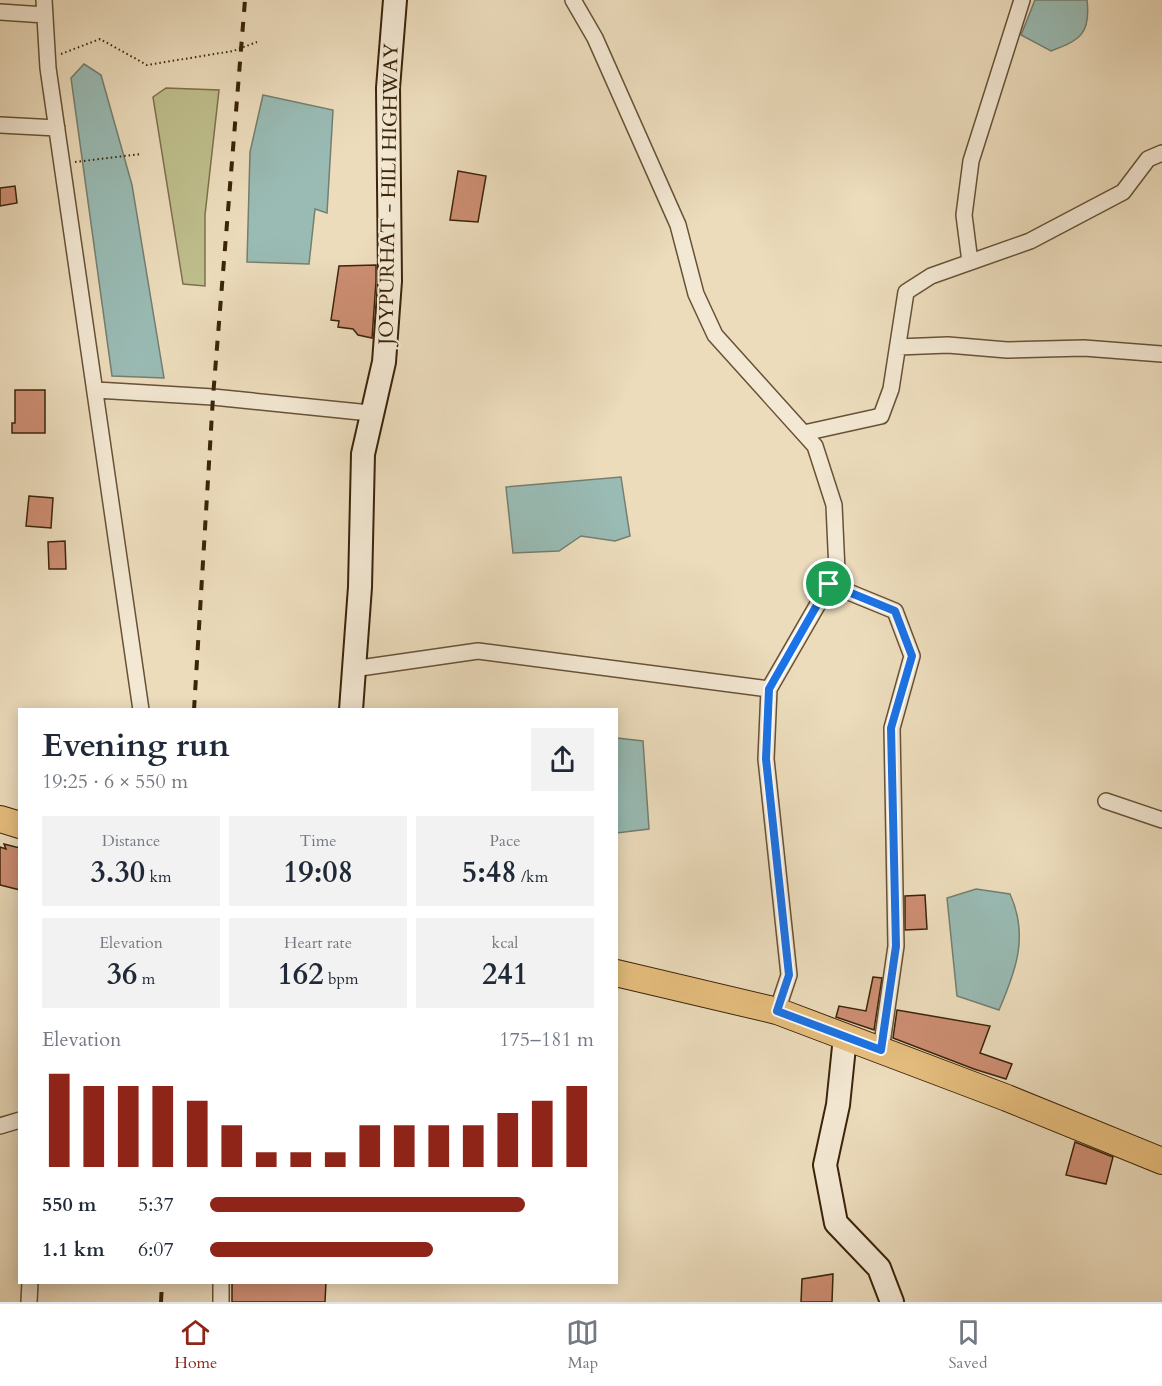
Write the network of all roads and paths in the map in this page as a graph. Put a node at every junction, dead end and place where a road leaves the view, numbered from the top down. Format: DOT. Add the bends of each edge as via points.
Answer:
graph roads {
  1 [pos="395,0"];
  2 [pos="573,0"];
  3 [pos="1022,0"];
  4 [pos="45,7"];
  5 [pos="0,12"];
  6 [pos="257,42"];
  7 [pos="48,59"];
  8 [pos="0,125"];
  9 [pos="57,128"];
  10 [pos="1162,153"];
  11 [pos="141,154"];
  12 [pos="62,164"];
  13 [pos="970,262"];
  14 [pos="898,347"];
  15 [pos="1162,354"];
  16 [pos="96,390"];
  17 [pos="370,413"];
  18 [pos="804,433"];
  19 [pos="829,584"];
  20 [pos="352,669"];
  21 [pos="769,689"];
  22 [pos="141,708"];
  23 [pos="351,708"];
  24 [pos="1106,801"];
  25 [pos="0,819"];
  26 [pos="1162,820"];
  27 [pos="18,824"];
  28 [pos="618,973"];
  29 [pos="777,1011"];
  30 [pos="845,1037"];
  31 [pos="881,1050"];
  32 [pos="18,1121"];
  33 [pos="0,1126"];
  34 [pos="1162,1161"];
  35 [pos="30,1284"];
  36 [pos="221,1284"];
  37 [pos="29,1302"];
  38 [pos="221,1302"];
  39 [pos="892,1302"];
  1 -- 17 [label="main road, JOYPURHAT - HILI HIGHWAY" via="388,88 390,281 384,362"];
  2 -- 18 [label="street" via="595,38 678,225 696,294 715,335"];
  3 -- 13 [label="street" via="971,160 964,215"];
  4 -- 5 [label="street"];
  4 -- 7 [label="street"];
  6 -- 7 [label="path" via="233,51 147,65 99,39"];
  7 -- 9 [label="street"];
  8 -- 9 [label="street"];
  9 -- 12 [label="street"];
  10 -- 13 [label="street" via="1148,159 1123,192 1030,242"];
  11 -- 12 [label="path"];
  12 -- 16 [label="street"];
  13 -- 14 [label="street" via="931,276 906,292"];
  14 -- 15 [label="street" via="1084,348"];
  14 -- 18 [label="street" via="891,389 881,416"];
  16 -- 17 [label="street"];
  16 -- 22 [label="street"];
  17 -- 20 [label="main road, JOYPURHAT - HILI HIGHWAY" via="363,454 360,587"];
  18 -- 19 [label="street" via="815,446 834,506 837,571"];
  19 -- 21 [label="street"];
  19 -- 31 [label="street" via="895,611 912,656 891,728 896,946"];
  20 -- 21 [label="street" via="478,651"];
  20 -- 23 [label="main road, JOYPURHAT - HILI HIGHWAY"];
  21 -- 29 [label="street" via="766,759 789,975"];
  24 -- 26 [label="street"];
  25 -- 27 [label="main road"];
  28 -- 29 [label="main road"];
  29 -- 30 [label="main road"];
  30 -- 31 [label="main road"];
  30 -- 39 [label="main road" via="838,1105 825,1165 836,1223 879,1268"];
  31 -- 34 [label="main road"];
  32 -- 33 [label="street"];
  35 -- 37 [label="street"];
  36 -- 38 [label="street"];
}
